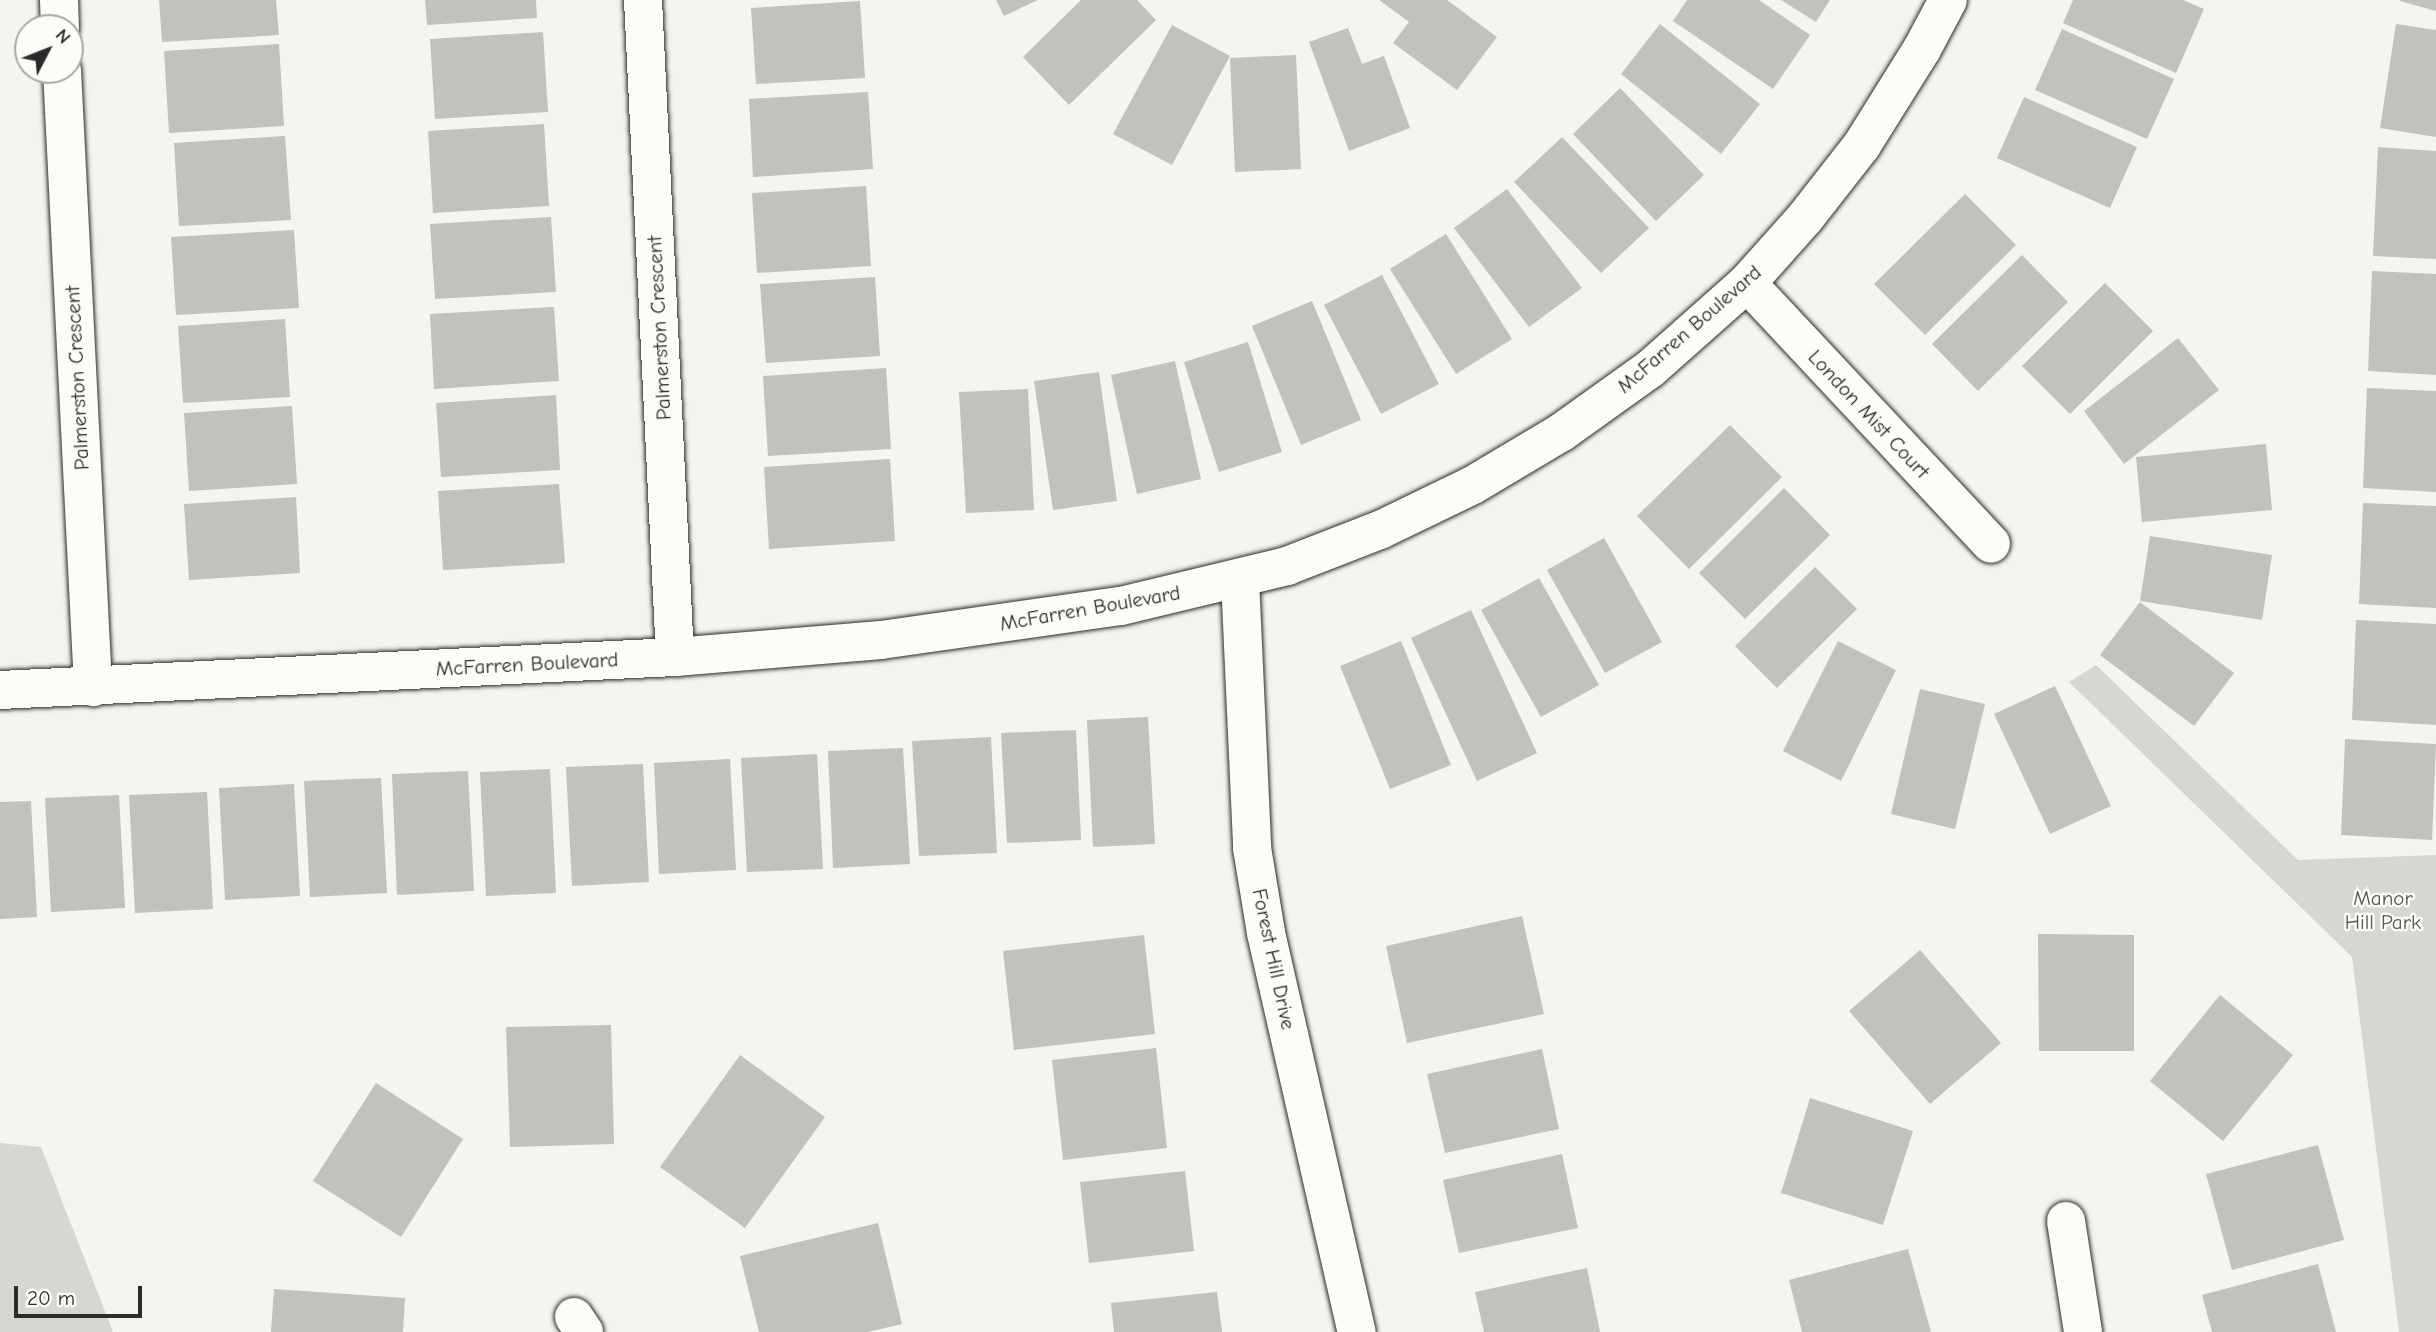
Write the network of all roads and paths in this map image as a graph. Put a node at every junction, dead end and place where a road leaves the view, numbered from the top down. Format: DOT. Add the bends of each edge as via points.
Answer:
graph roads {
  1 [pos="643,0"];
  2 [pos="1948,0"];
  3 [pos="63,84"];
  4 [pos="1747,283"];
  5 [pos="1991,544"];
  6 [pos="1240,579"];
  7 [pos="675,657"];
  8 [pos="93,687"];
  9 [pos="0,690"];
  10 [pos="2066,1221"];
  11 [pos="1357,1332"];
  12 [pos="2083,1332"];
  1 -- 7 [label="street, Palmerston Crescent"];
  2 -- 4 [label="street, McFarren Boulevard" via="1862,145"];
  3 -- 8 [label="street, Palmerston Crescent"];
  4 -- 5 [label="street, London Mist Court"];
  4 -- 6 [label="street, McFarren Boulevard" via="1650,369 1562,432 1474,485 1380,530"];
  6 -- 7 [label="street, McFarren Boulevard" via="1121,606 1010,623 881,640"];
  6 -- 11 [label="street, Forest Hill Drive" via="1252,848 1266,933"];
  7 -- 8 [label="street, McFarren Boulevard"];
  8 -- 9 [label="street, McFarren Boulevard"];
  10 -- 12 [label="street"];
}
